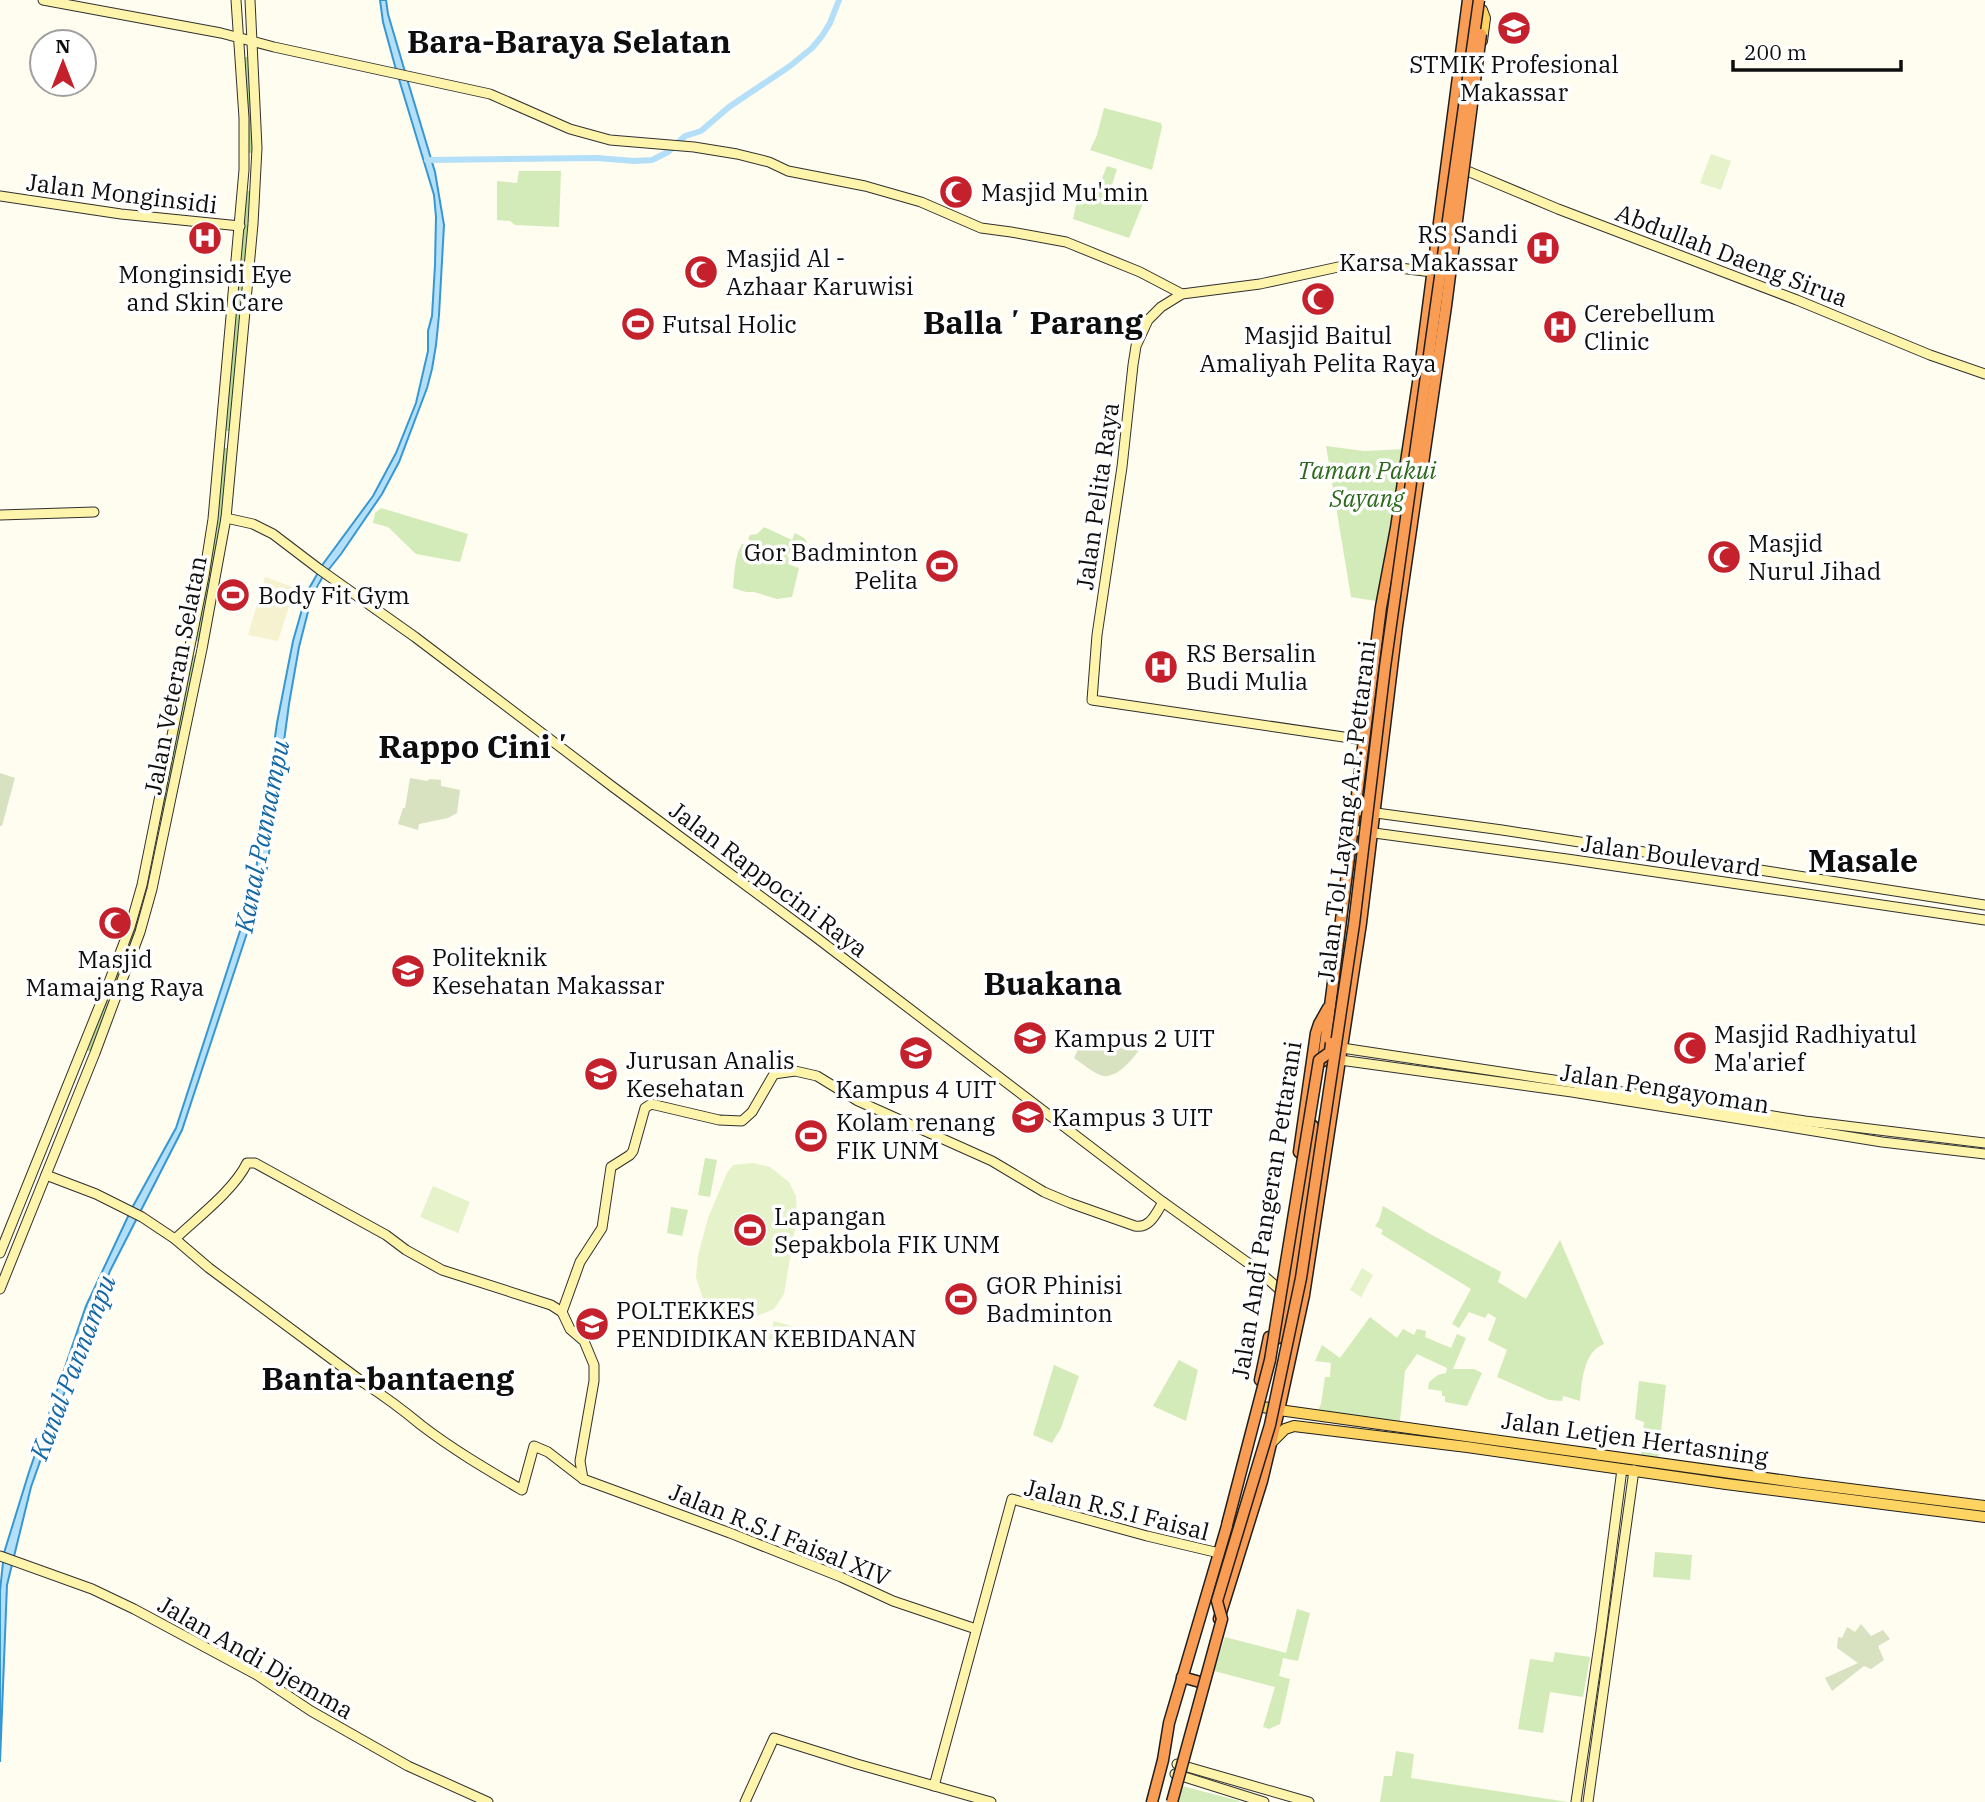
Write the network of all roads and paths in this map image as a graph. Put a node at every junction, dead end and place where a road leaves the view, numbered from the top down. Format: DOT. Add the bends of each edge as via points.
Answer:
graph roads {
  1 [pos="43,0"];
  2 [pos="236,0"];
  3 [pos="250,0"];
  4 [pos="1468,0"];
  5 [pos="1474,0"];
  6 [pos="1481,3"];
  7 [pos="237,37"];
  8 [pos="251,41"];
  9 [pos="1459,60"];
  10 [pos="1475,62"];
  11 [pos="1454,99"];
  12 [pos="1472,104"];
  13 [pos="244,170"];
  14 [pos="257,170"];
  15 [pos="1465,170"];
  16 [pos="0,196"];
  17 [pos="240,226"];
  18 [pos="1432,272"];
  19 [pos="1449,280"];
  20 [pos="1160,284"];
  21 [pos="1182,294"];
  22 [pos="1161,307"];
  23 [pos="1985,374"];
  24 [pos="221,435"];
  25 [pos="234,436"];
  26 [pos="94,512"];
  27 [pos="0,515"];
  28 [pos="1414,517"];
  29 [pos="226,518"];
  30 [pos="1384,588"];
  31 [pos="1403,589"];
  32 [pos="1378,626"];
  33 [pos="1397,626"];
  34 [pos="190,647"];
  35 [pos="202,649"];
  36 [pos="1364,740"];
  37 [pos="1354,810"];
  38 [pos="1374,813"];
  39 [pos="159,829"];
  40 [pos="1352,830"];
  41 [pos="1371,833"];
  42 [pos="1985,905"];
  43 [pos="1985,920"];
  44 [pos="1330,1006"];
  45 [pos="1342,1048"];
  46 [pos="1411,1058"];
  47 [pos="1340,1060"];
  48 [pos="1409,1069"];
  49 [pos="52,1126"];
  50 [pos="63,1130"];
  51 [pos="1945,1138"];
  52 [pos="1985,1143"];
  53 [pos="1943,1150"];
  54 [pos="1985,1154"];
  55 [pos="46,1175"];
  56 [pos="1163,1202"];
  57 [pos="1302,1204"];
  58 [pos="1317,1207"];
  59 [pos="1298,1232"];
  60 [pos="1313,1232"];
  61 [pos="175,1239"];
  62 [pos="0,1253"];
  63 [pos="0,1289"];
  64 [pos="1279,1289"];
  65 [pos="562,1312"];
  66 [pos="1263,1406"];
  67 [pos="1279,1410"];
  68 [pos="1272,1442"];
  69 [pos="1536,1451"];
  70 [pos="1622,1469"];
  71 [pos="1634,1470"];
  72 [pos="583,1479"];
  73 [pos="1801,1488"];
  74 [pos="1617,1505"];
  75 [pos="1985,1506"];
  76 [pos="1629,1507"];
  77 [pos="1985,1517"];
  78 [pos="1227,1525"];
  79 [pos="1220,1550"];
  80 [pos="2,1556"];
  81 [pos="1222,1618"];
  82 [pos="976,1629"];
  83 [pos="1182,1677"];
  84 [pos="1200,1682"];
  85 [pos="1179,1770"];
  86 [pos="934,1786"];
  87 [pos="1254,1787"];
  88 [pos="1251,1799"];
  89 [pos="488,1802"];
  90 [pos="745,1802"];
  91 [pos="991,1802"];
  92 [pos="1152,1802"];
  93 [pos="1171,1802"];
  94 [pos="1264,1802"];
  95 [pos="1309,1802"];
  96 [pos="1576,1802"];
  97 [pos="1588,1802"];
  1 -- 7 [label="street"];
  2 -- 7 [label="street, Jalan Veteran Selatan"];
  3 -- 8 [label="street, Jalan Veteran Selatan"];
  4 -- 9 [label="highway, Jalan Andi Pangeran Pettarani"];
  5 -- 78 [label="highway, Jalan Tol Layang A.P. Pettarani, bridge" via="1330,1052 1319,1060 1270,1360"];
  6 -- 10 [label="highway"];
  6 -- 12 [label="main road" via="1485,18"];
  6 -- 28 [label="highway, bridge" via="1484,12 1446,306"];
  6 -- 81 [label="highway, Jalan Tol Layang A.P. Pettarani, bridge" via="1301,1278 1270,1424 1217,1601"];
  7 -- 8 [label="street"];
  7 -- 13 [label="street, Jalan Veteran Selatan"];
  8 -- 14 [label="street, Jalan Veteran Selatan"];
  8 -- 20 [label="street" via="490,94 570,129 610,140 748,156 788,171 865,186 921,202 981,228 1066,242"];
  9 -- 10 [label="highway" via="1469,68"];
  9 -- 11 [label="highway, Jalan Andi Pangeran Pettarani"];
  10 -- 12 [label="highway"];
  11 -- 12 [label="highway" via="1464,92"];
  11 -- 18 [label="highway, Jalan Andi Pangeran Pettarani"];
  12 -- 15 [label="main road"];
  12 -- 19 [label="highway"];
  13 -- 14 [label="street"];
  13 -- 17 [label="street, Jalan Veteran Selatan"];
  14 -- 25 [label="street, Jalan Veteran Selatan"];
  15 -- 19 [label="main road"];
  15 -- 23 [label="street, Abdullah Daeng Sirua"];
  16 -- 17 [label="street, Jalan Monginsidi"];
  17 -- 24 [label="street, Jalan Veteran Selatan"];
  18 -- 21 [label="street, Jalan Pelita Raya" via="1352,264 1260,284"];
  18 -- 30 [label="highway, Jalan Andi Pangeran Pettarani"];
  19 -- 28 [label="highway"];
  19 -- 28 [label="main road" via="1421,494"];
  20 -- 21 [label="street"];
  20 -- 22 [label="street"];
  21 -- 22 [label="street, Jalan Pelita Raya"];
  22 -- 36 [label="street, Jalan Pelita Raya" via="1142,329 1136,346 1091,700"];
  24 -- 25 [label="street"];
  24 -- 34 [label="street, Jalan Veteran Selatan" via="209,547"];
  25 -- 29 [label="street, Jalan Veteran Selatan"];
  26 -- 27 [label="street"];
  28 -- 31 [label="highway"];
  29 -- 35 [label="street, Jalan Veteran Selatan"];
  29 -- 56 [label="street, Jalan Rappocini Raya" via="265,529 458,668"];
  30 -- 31 [label="highway" via="1392,599"];
  30 -- 32 [label="highway, Jalan Andi Pangeran Pettarani"];
  31 -- 33 [label="highway"];
  32 -- 33 [label="highway" via="1389,617"];
  32 -- 36 [label="highway, Jalan Andi Pangeran Pettarani"];
  33 -- 38 [label="highway"];
  34 -- 35 [label="street"];
  34 -- 39 [label="street, Jalan Veteran Selatan"];
  35 -- 39 [label="street, Jalan Veteran Selatan"];
  36 -- 37 [label="highway, Jalan Andi Pangeran Pettarani"];
  37 -- 38 [label="street, Jalan Boulevard"];
  37 -- 40 [label="highway, Jalan Andi Pangeran Pettarani"];
  38 -- 41 [label="highway"];
  38 -- 42 [label="street, Jalan Boulevard"];
  39 -- 49 [label="street, Jalan Veteran Selatan" via="130,926"];
  39 -- 50 [label="street, Jalan Veteran Selatan" via="152,889 136,942"];
  40 -- 41 [label="street, Jalan Boulevard"];
  40 -- 44 [label="highway, Jalan Andi Pangeran Pettarani"];
  41 -- 43 [label="street, Jalan Boulevard"];
  41 -- 45 [label="highway"];
  44 -- 57 [label="highway, Jalan Andi Pangeran Pettarani"];
  44 -- 64 [label="highway, Jalan Andi Pangeran Pettarani" via="1316,1033"];
  45 -- 46 [label="street, Jalan Pengayoman"];
  45 -- 47 [label="highway"];
  46 -- 48 [label="street"];
  46 -- 51 [label="street, Jalan Pengayoman" via="1805,1121"];
  47 -- 48 [label="street, Jalan Pengayoman"];
  47 -- 58 [label="highway"];
  48 -- 53 [label="street, Jalan Pengayoman"];
  49 -- 50 [label="street"];
  49 -- 62 [label="street, Jalan Veteran Selatan"];
  50 -- 55 [label="street, Jalan Veteran Selatan"];
  51 -- 52 [label="street, Jalan Pengayoman"];
  51 -- 53 [label="street"];
  53 -- 54 [label="street, Jalan Pengayoman"];
  55 -- 61 [label="street" via="130,1210"];
  55 -- 63 [label="street, Jalan Veteran Selatan"];
  56 -- 64 [label="street, Jalan Rappocini Raya"];
  56 -- 65 [label="street" via="1148,1224 1140,1227 1090,1211 933,1133 869,1107 827,1080 809,1073 774,1074 746,1118 737,1122 651,1104 645,1108 633,1151 611,1167 602,1228 580,1262"];
  57 -- 58 [label="highway" via="1308,1213"];
  57 -- 59 [label="highway, Jalan Andi Pangeran Pettarani"];
  58 -- 60 [label="highway"];
  59 -- 60 [label="highway" via="1303,1224"];
  59 -- 66 [label="highway, Jalan Andi Pangeran Pettarani"];
  60 -- 67 [label="highway"];
  61 -- 65 [label="street" via="216,1201 247,1163 255,1163 442,1269"];
  61 -- 72 [label="street, Jalan R.S.I Faisal XIV" via="494,1474 522,1490 534,1446"];
  64 -- 79 [label="highway, Jalan Andi Pangeran Pettarani"];
  65 -- 72 [label="street" via="590,1352 595,1373 580,1465"];
  66 -- 67 [label="main road, Jalan Letjen Hertasning"];
  66 -- 78 [label="highway, Jalan Andi Pangeran Pettarani"];
  67 -- 68 [label="highway"];
  67 -- 69 [label="main road, Jalan Letjen Hertasning"];
  68 -- 69 [label="main road, Jalan Letjen Hertasning" via="1294,1426"];
  68 -- 81 [label="highway"];
  69 -- 70 [label="main road, Jalan Letjen Hertasning"];
  69 -- 73 [label="main road, Jalan Letjen Hertasning"];
  70 -- 71 [label="main road, Jalan Letjen Hertasning"];
  70 -- 74 [label="street"];
  71 -- 73 [label="main road, Jalan Letjen Hertasning"];
  71 -- 76 [label="street"];
  72 -- 82 [label="street, Jalan R.S.I Faisal XIV"];
  73 -- 75 [label="main road, Jalan Letjen Hertasning"];
  73 -- 77 [label="main road, Jalan Letjen Hertasning"];
  74 -- 76 [label="street"];
  74 -- 96 [label="street"];
  76 -- 97 [label="street"];
  78 -- 79 [label="highway, Jalan Andi Pangeran Pettarani"];
  79 -- 82 [label="street, Jalan R.S.I Faisal" via="1012,1499"];
  79 -- 83 [label="highway, Jalan Andi Pangeran Pettarani"];
  80 -- 89 [label="street, Jalan Andi Djemma" via="134,1609 257,1675 408,1766"];
  81 -- 84 [label="highway"];
  81 -- 85 [label="main road"];
  81 -- 93 [label="highway, bridge"];
  82 -- 86 [label="street"];
  83 -- 84 [label="highway"];
  83 -- 92 [label="highway, Jalan Andi Pangeran Pettarani"];
  84 -- 85 [label="highway"];
  85 -- 87 [label="street"];
  85 -- 88 [label="street"];
  85 -- 93 [label="highway"];
  86 -- 90 [label="street" via="774,1738"];
  86 -- 91 [label="street"];
  87 -- 88 [label="street"];
  87 -- 95 [label="street"];
  88 -- 94 [label="street"];
}
